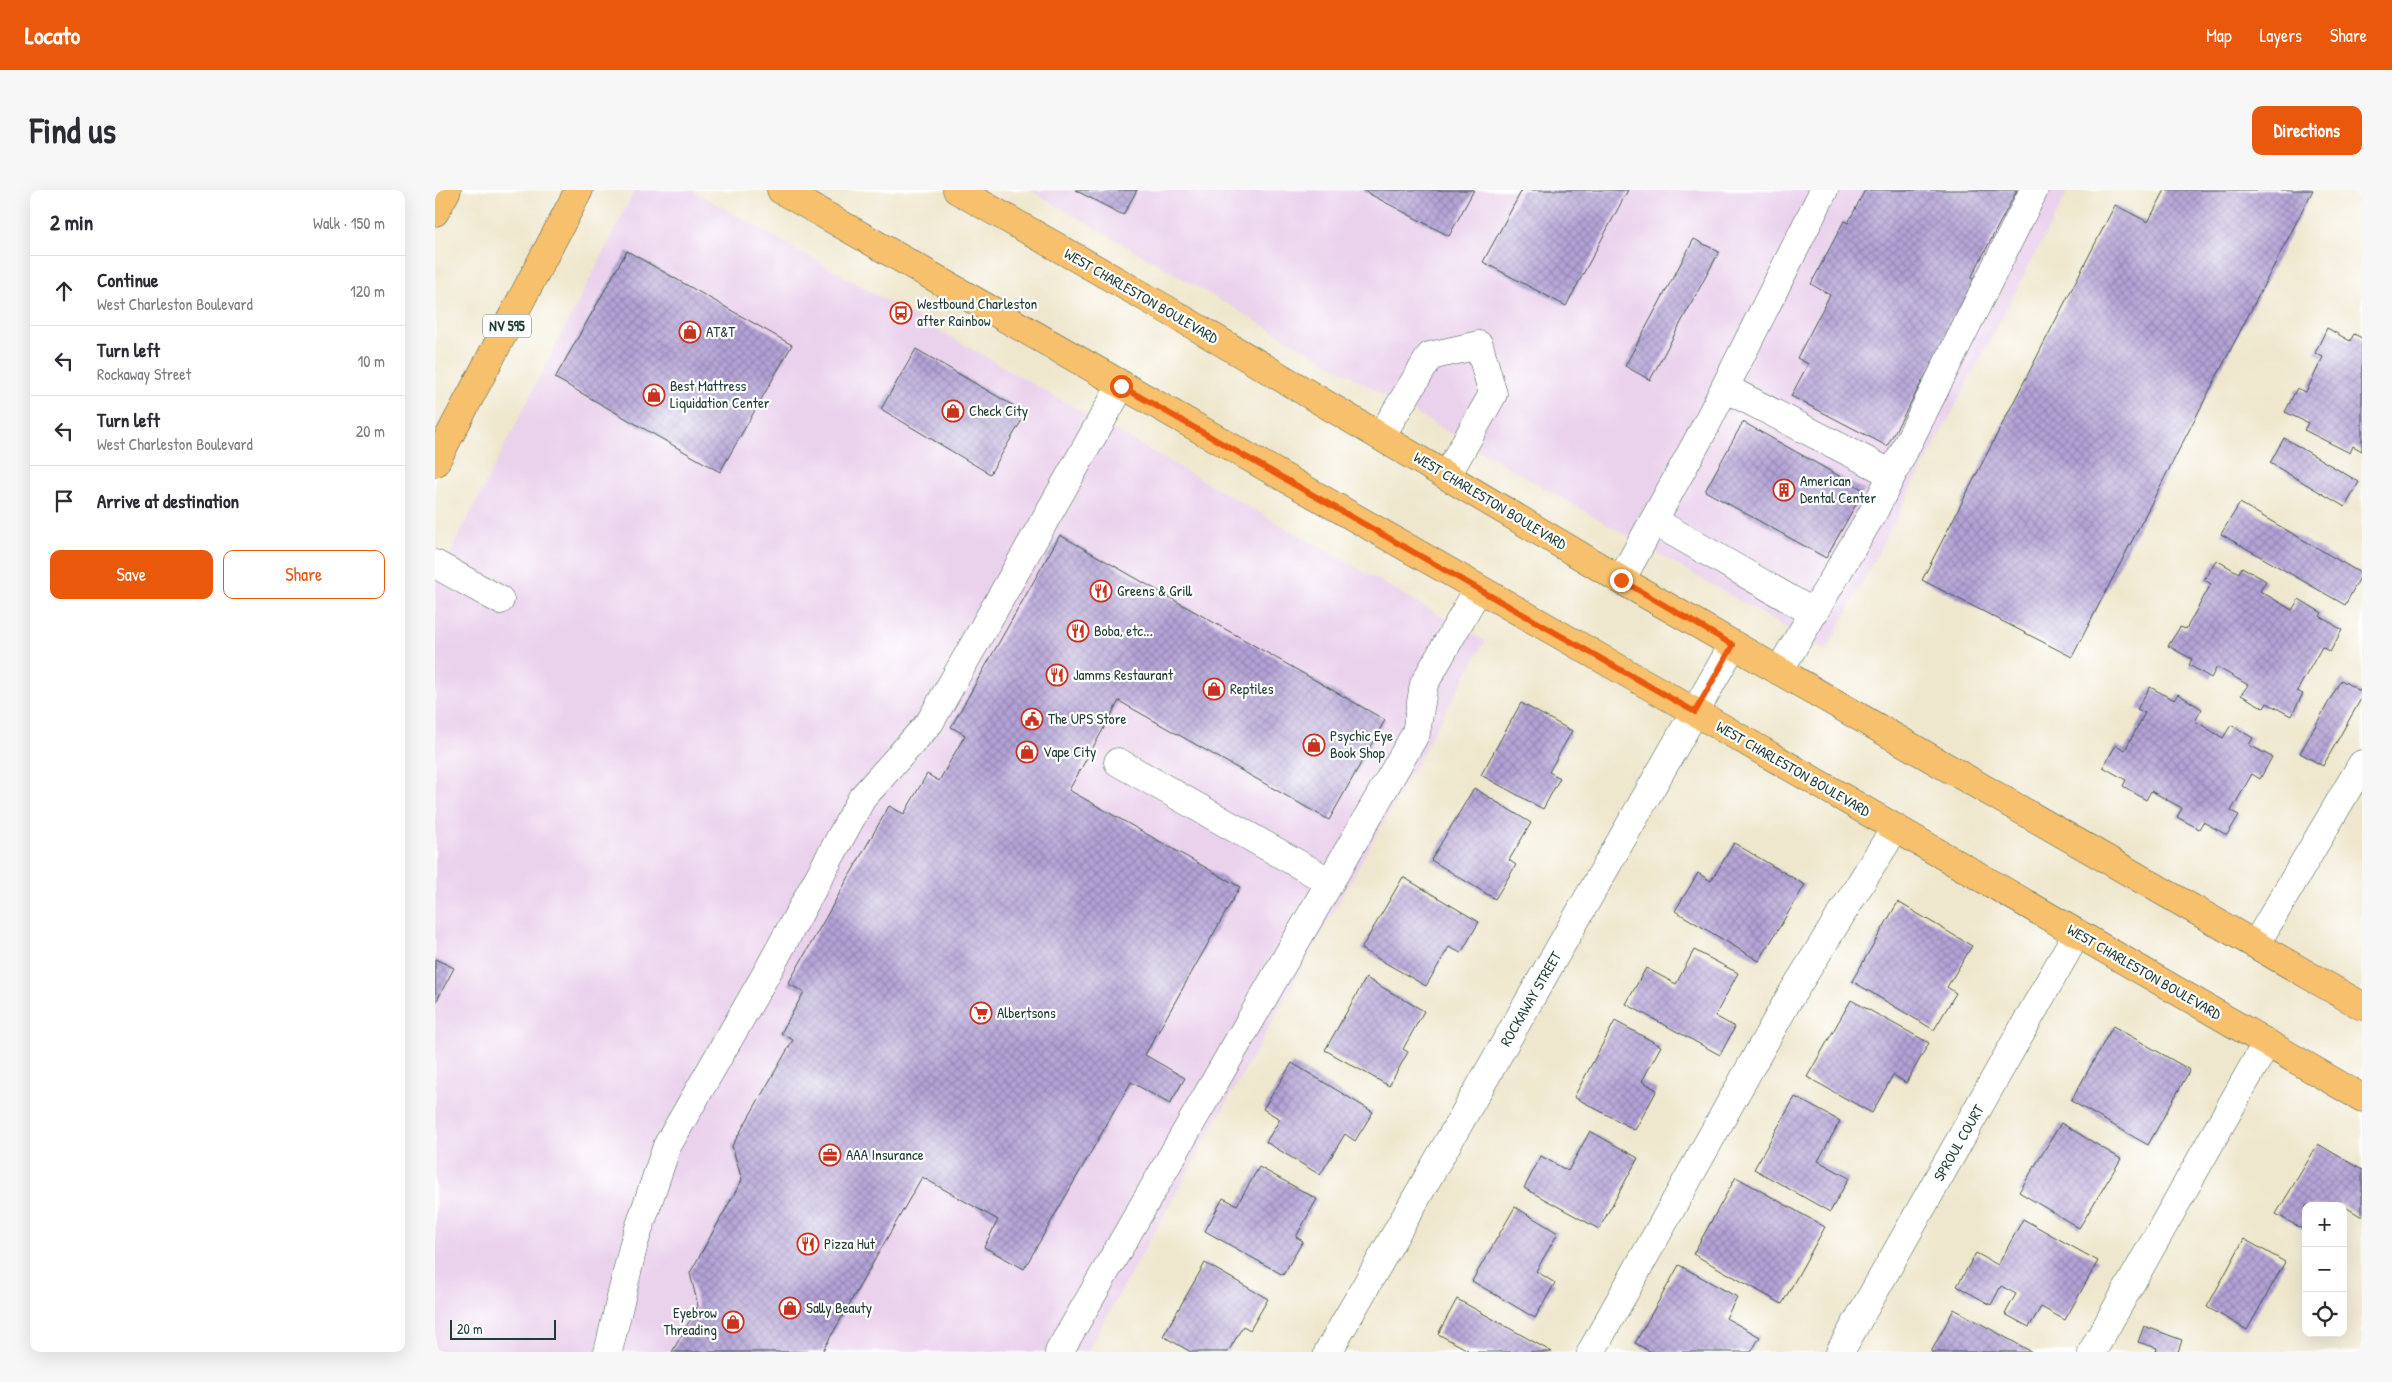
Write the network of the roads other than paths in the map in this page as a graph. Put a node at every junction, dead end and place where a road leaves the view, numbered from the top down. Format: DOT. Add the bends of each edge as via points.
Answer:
graph roads {
  1 [pos="447,190"];
  2 [pos="579,190"];
  3 [pos="781,190"];
  4 [pos="957,190"];
  5 [pos="1824,190"];
  6 [pos="2034,190"];
  7 [pos="435,212"];
  8 [pos="1121,386"];
  9 [pos="1725,388"];
  10 [pos="1381,436"];
  11 [pos="435,463"];
  12 [pos="1892,474"];
  13 [pos="1447,475"];
  14 [pos="1655,521"];
  15 [pos="435,564"];
  16 [pos="1621,580"];
  17 [pos="1478,589"];
  18 [pos="500,600"];
  19 [pos="1814,613"];
  20 [pos="1733,645"];
  21 [pos="1779,671"];
  22 [pos="1695,712"];
  23 [pos="1118,762"];
  24 [pos="2362,764"];
  25 [pos="1895,828"];
  26 [pos="1330,882"];
  27 [pos="2077,933"];
  28 [pos="2256,944"];
  29 [pos="2362,1006"];
  30 [pos="2266,1044"];
  31 [pos="2362,1098"];
  32 [pos="608,1352"];
  33 [pos="1059,1352"];
  34 [pos="1328,1352"];
  35 [pos="1591,1352"];
  36 [pos="1840,1352"];
  37 [pos="2092,1352"];
  1 -- 7 [label="main road"];
  2 -- 11 [label="main road, NV 595"];
  3 -- 8 [label="main road, WEST CHARLESTON BOULEVARD"];
  4 -- 10 [label="main road, WEST CHARLESTON BOULEVARD"];
  5 -- 9 [label="street"];
  6 -- 12 [label="street"];
  8 -- 17 [label="main road, WEST CHARLESTON BOULEVARD"];
  8 -- 32 [label="street" via="929,722 862,798 667,1146 634,1243"];
  9 -- 12 [label="street"];
  9 -- 14 [label="street"];
  10 -- 13 [label="main road, WEST CHARLESTON BOULEVARD"];
  10 -- 13 [label="street" via="1430,356 1479,345 1493,394"];
  12 -- 19 [label="street"];
  13 -- 16 [label="main road, WEST CHARLESTON BOULEVARD"];
  14 -- 16 [label="street"];
  14 -- 19 [label="street"];
  15 -- 18 [label="street"];
  16 -- 20 [label="main road, WEST CHARLESTON BOULEVARD"];
  17 -- 22 [label="main road, WEST CHARLESTON BOULEVARD"];
  17 -- 26 [label="street" via="1424,684 1416,733"];
  19 -- 21 [label="street"];
  20 -- 21 [label="main road, WEST CHARLESTON BOULEVARD"];
  20 -- 22 [label="street, ROCKAWAY STREET"];
  21 -- 28 [label="main road, WEST CHARLESTON BOULEVARD"];
  22 -- 25 [label="main road, WEST CHARLESTON BOULEVARD"];
  22 -- 34 [label="street, ROCKAWAY STREET"];
  23 -- 26 [label="street"];
  24 -- 28 [label="street"];
  25 -- 27 [label="main road, WEST CHARLESTON BOULEVARD"];
  25 -- 35 [label="street" via="1788,1000"];
  26 -- 33 [label="street"];
  27 -- 30 [label="main road, WEST CHARLESTON BOULEVARD"];
  27 -- 36 [label="street, SPROUL COURT"];
  28 -- 29 [label="main road, WEST CHARLESTON BOULEVARD"];
  30 -- 31 [label="main road, WEST CHARLESTON BOULEVARD"];
  30 -- 37 [label="street"];
}
